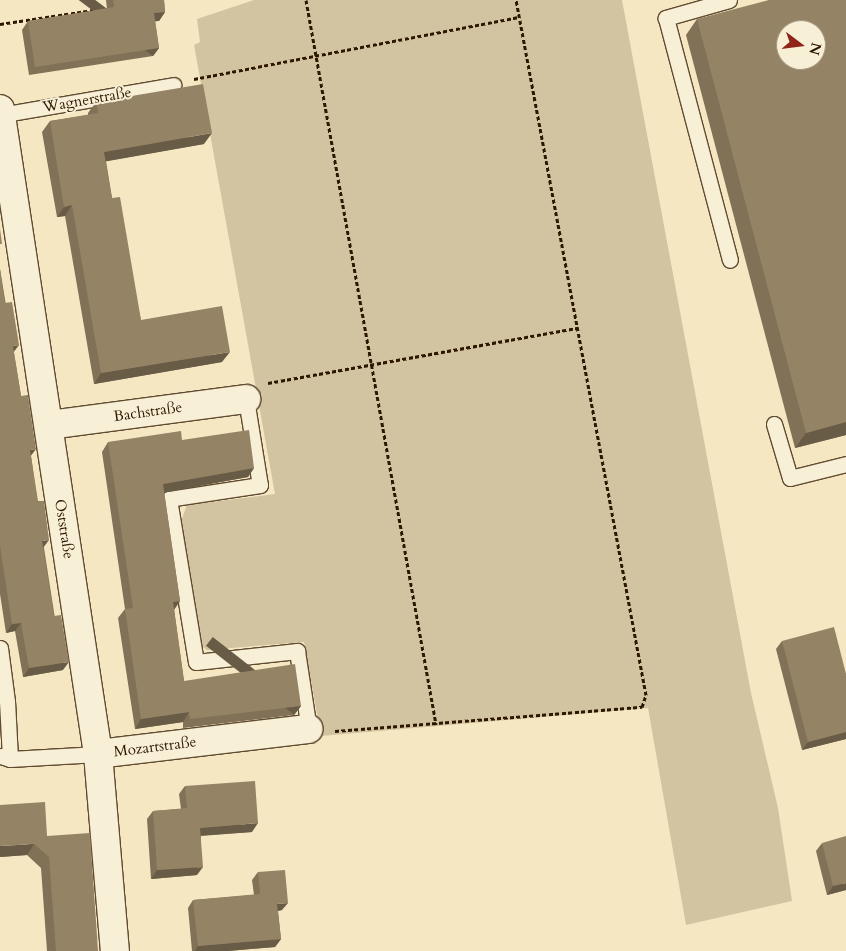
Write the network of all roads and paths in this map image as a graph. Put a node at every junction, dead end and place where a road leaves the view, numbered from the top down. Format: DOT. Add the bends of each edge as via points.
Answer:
graph roads {
  1 [pos="306,0"];
  2 [pos="516,0"];
  3 [pos="729,0"];
  4 [pos="100,10"];
  5 [pos="520,17"];
  6 [pos="0,24"];
  7 [pos="316,56"];
  8 [pos="173,85"];
  9 [pos="0,113"];
  10 [pos="730,260"];
  11 [pos="578,328"];
  12 [pos="372,366"];
  13 [pos="246,399"];
  14 [pos="774,424"];
  15 [pos="49,425"];
  16 [pos="846,464"];
  17 [pos="0,648"];
  18 [pos="436,724"];
  19 [pos="309,729"];
  20 [pos="98,754"];
  21 [pos="5,757"];
  22 [pos="115,951"];
  1 -- 7 [label="path"];
  2 -- 5 [label="path"];
  3 -- 10 [label="lane" via="666,18"];
  4 -- 6 [label="path"];
  5 -- 7 [label="path"];
  5 -- 11 [label="path"];
  7 -- 8 [label="path"];
  7 -- 12 [label="path"];
  8 -- 9 [label="lane, Wagnerstraße"];
  9 -- 15 [label="street, Oststraße"];
  11 -- 12 [label="path"];
  11 -- 18 [label="path" via="646,695 642,706"];
  12 -- 13 [label="path" via="254,385"];
  12 -- 18 [label="path"];
  13 -- 15 [label="street, Bachstraße"];
  13 -- 19 [label="lane" via="260,485 169,499 196,662 297,651"];
  14 -- 16 [label="lane" via="790,478"];
  15 -- 20 [label="street, Oststraße"];
  17 -- 21 [label="lane" via="8,701"];
  18 -- 19 [label="path" via="320,732"];
  19 -- 20 [label="street, Mozartstraße"];
  20 -- 21 [label="lane, Mozartstraße"];
  20 -- 22 [label="street, Oststraße"];
}
